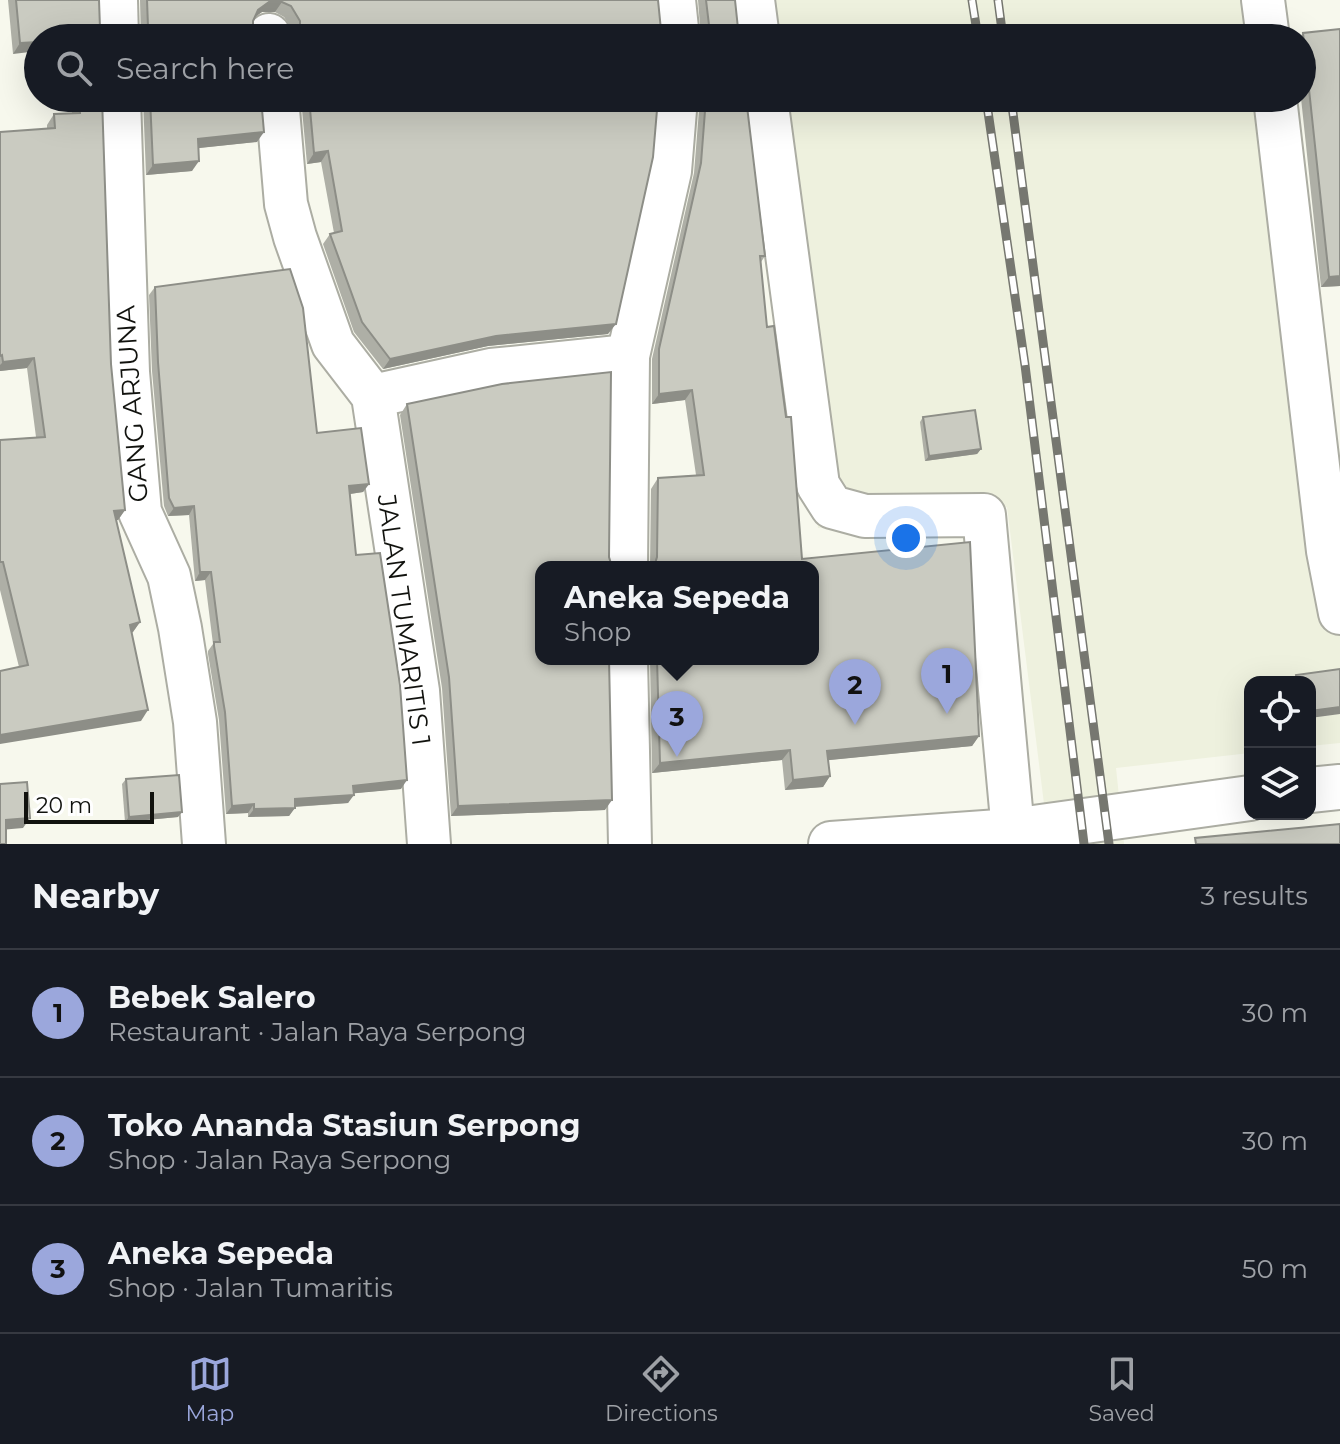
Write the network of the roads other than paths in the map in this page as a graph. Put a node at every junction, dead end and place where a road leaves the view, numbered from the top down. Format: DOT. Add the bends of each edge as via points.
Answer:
graph roads {
  1 [pos="116,0"];
  2 [pos="674,0"];
  3 [pos="753,0"];
  4 [pos="1263,0"];
  5 [pos="117,24"];
  6 [pos="677,24"];
  7 [pos="756,24"];
  8 [pos="1266,24"];
  9 [pos="119,112"];
  10 [pos="278,112"];
  11 [pos="675,112"];
  12 [pos="768,112"];
  13 [pos="1277,112"];
  14 [pos="628,356"];
  15 [pos="373,396"];
  16 [pos="626,561"];
  17 [pos="1340,613"];
  18 [pos="626,665"];
  19 [pos="1340,787"];
  20 [pos="1316,789"];
  21 [pos="1244,799"];
  22 [pos="1013,831"];
  23 [pos="204,844"];
  24 [pos="429,844"];
  25 [pos="630,844"];
  26 [pos="831,844"];
  1 -- 5 [label="street"];
  2 -- 6 [label="street"];
  3 -- 7 [label="street"];
  4 -- 8 [label="street"];
  9 -- 23 [label="street, GANG ARJUNA" via="127,357 140,512 169,576 180,628 195,722"];
  10 -- 15 [label="street" via="286,204 295,237 333,344"];
  11 -- 14 [label="street" via="670,171"];
  12 -- 22 [label="street" via="818,485 832,507 865,516 984,515"];
  13 -- 17 [label="street" via="1328,551"];
  14 -- 15 [label="street" via="491,370"];
  14 -- 16 [label="street"];
  15 -- 24 [label="street, JALAN TUMARITIS 1" via="418,691"];
  18 -- 25 [label="street"];
  19 -- 20 [label="main road"];
  21 -- 22 [label="main road"];
  22 -- 26 [label="main road"];
}
